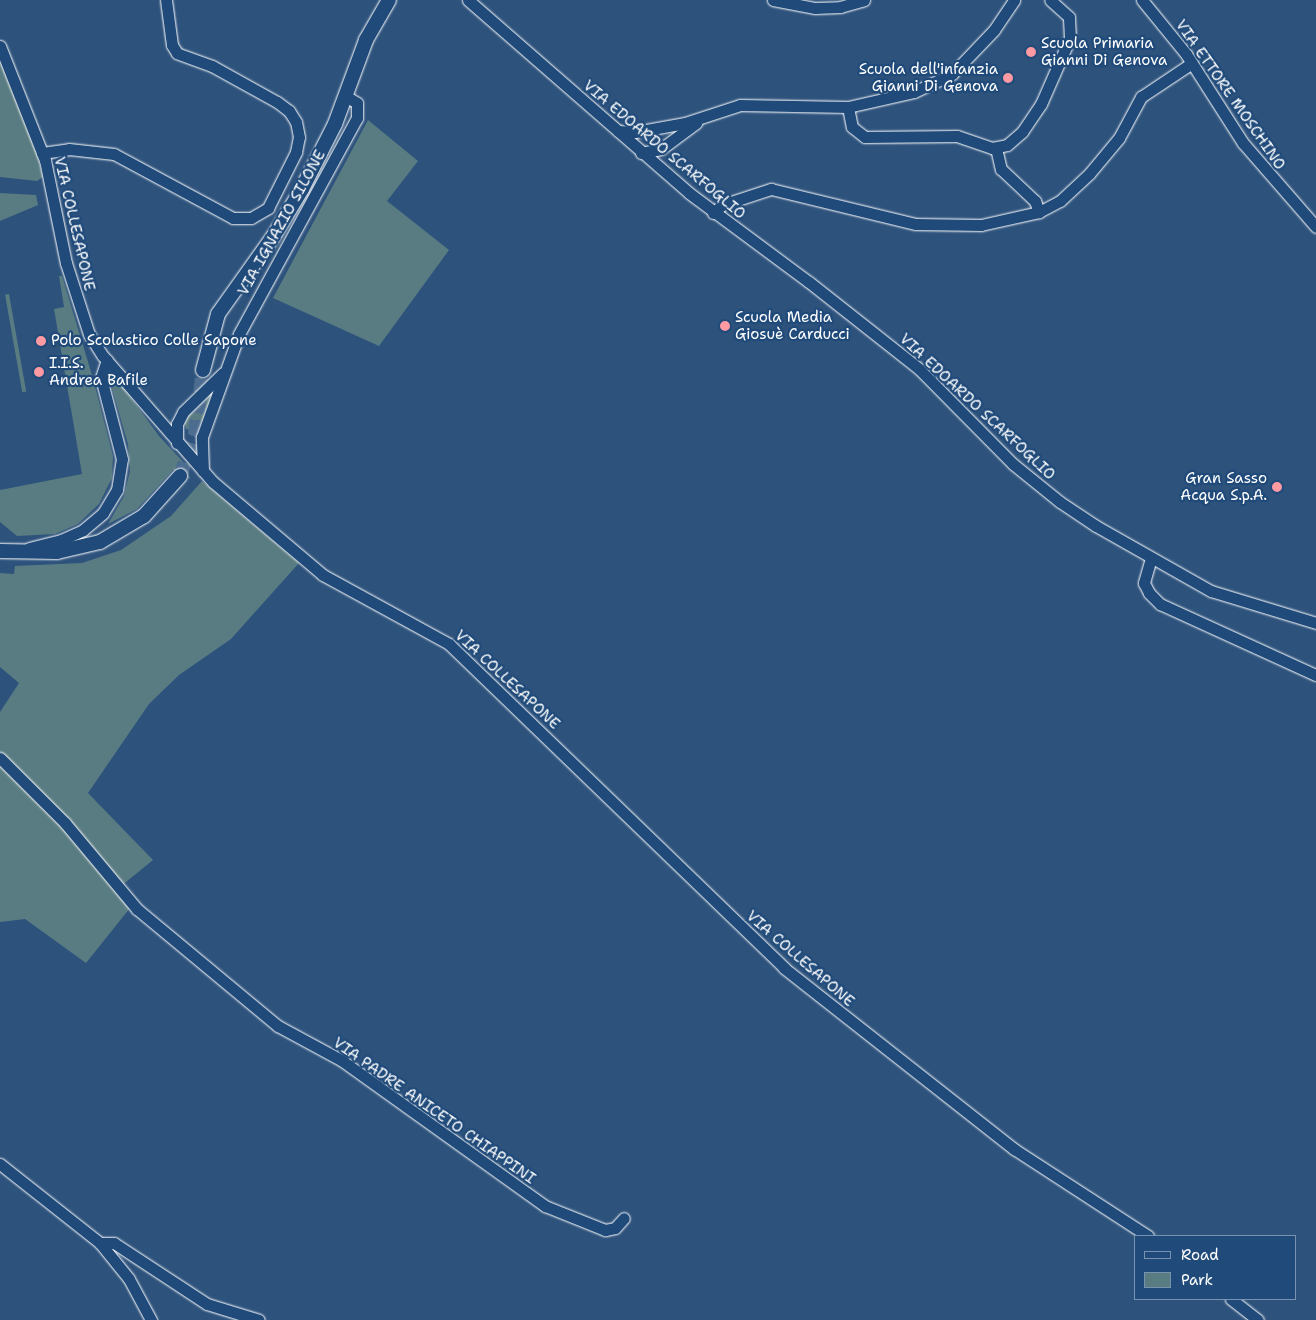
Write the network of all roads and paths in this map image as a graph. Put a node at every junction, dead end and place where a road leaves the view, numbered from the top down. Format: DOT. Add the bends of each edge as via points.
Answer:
graph roads {
  1 [pos="166,0"];
  2 [pos="468,0"];
  3 [pos="773,0"];
  4 [pos="864,0"];
  5 [pos="1014,0"];
  6 [pos="1050,0"];
  7 [pos="1142,0"];
  8 [pos="388,2"];
  9 [pos="0,46"];
  10 [pos="1192,63"];
  11 [pos="346,96"];
  12 [pos="848,107"];
  13 [pos="702,119"];
  14 [pos="653,129"];
  15 [pos="618,131"];
  16 [pos="664,147"];
  17 [pos="996,148"];
  18 [pos="638,150"];
  19 [pos="42,153"];
  20 [pos="657,167"];
  21 [pos="1039,212"];
  22 [pos="713,213"];
  23 [pos="1316,227"];
  24 [pos="106,360"];
  25 [pos="202,370"];
  26 [pos="225,370"];
  27 [pos="179,418"];
  28 [pos="158,422"];
  29 [pos="202,437"];
  30 [pos="177,443"];
  31 [pos="204,472"];
  32 [pos="180,476"];
  33 [pos="5,552"];
  34 [pos="1150,558"];
  35 [pos="1316,623"];
  36 [pos="1316,675"];
  37 [pos="0,758"];
  38 [pos="0,1164"];
  39 [pos="624,1218"];
  40 [pos="1146,1235"];
  41 [pos="100,1243"];
  42 [pos="1232,1300"];
  43 [pos="151,1320"];
  44 [pos="259,1320"];
  45 [pos="1258,1320"];
  1 -- 19 [label="street" via="172,45 177,53 212,66 276,102 289,111 296,122 299,137 296,152 268,208 251,218 233,218 114,154 70,149"];
  2 -- 15 [label="street, VIA EDOARDO SCARFOGLIO"];
  3 -- 4 [label="street" via="815,8"];
  5 -- 12 [label="street" via="994,30 952,74 914,92"];
  6 -- 17 [label="street" via="1069,17 1070,38 1050,88 1022,132 1011,142"];
  7 -- 10 [label="street, VIA ETTORE MOSCHINO"];
  8 -- 11 [label="street, VIA IGNAZIO SILONE" via="366,40"];
  9 -- 19 [label="street, VIA COLLESAPONE"];
  10 -- 21 [label="street" via="1141,97 1119,138 1090,174 1060,201"];
  10 -- 23 [label="street, VIA ETTORE MOSCHINO" via="1238,137 1279,189"];
  11 -- 25 [label="street, VIA IGNAZIO SILONE" via="326,145 292,207 218,314"];
  11 -- 26 [label="street, VIA IGNAZIO SILONE" via="357,103 355,121 239,334"];
  12 -- 13 [label="street" via="747,104"];
  12 -- 17 [label="street" via="852,127 865,137 962,137"];
  13 -- 14 [label="street"];
  13 -- 16 [label="street"];
  14 -- 15 [label="street"];
  14 -- 18 [label="street" via="637,138"];
  15 -- 18 [label="street, VIA EDOARDO SCARFOGLIO"];
  16 -- 18 [label="street" via="653,152"];
  16 -- 20 [label="street" via="656,158"];
  17 -- 21 [label="street" via="1001,170 1035,201"];
  18 -- 20 [label="street, VIA EDOARDO SCARFOGLIO"];
  19 -- 24 [label="street, VIA COLLESAPONE" via="78,303 89,334"];
  20 -- 22 [label="street, VIA EDOARDO SCARFOGLIO"];
  21 -- 22 [label="street" via="981,225 916,224 771,189 722,205"];
  22 -- 34 [label="street, VIA EDOARDO SCARFOGLIO" via="809,282 919,369 1013,464 1060,502"];
  24 -- 28 [label="street, VIA COLLESAPONE"];
  24 -- 33 [label="street" via="101,378 122,459 114,496 98,519 76,534"];
  26 -- 27 [label="street, VIA IGNAZIO SILONE"];
  26 -- 29 [label="street, VIA IGNAZIO SILONE"];
  27 -- 28 [label="street" via="171,423"];
  27 -- 30 [label="street"];
  28 -- 30 [label="street, VIA COLLESAPONE"];
  29 -- 30 [label="street" via="190,443"];
  29 -- 31 [label="street"];
  30 -- 31 [label="street, VIA COLLESAPONE"];
  31 -- 40 [label="street, VIA COLLESAPONE" via="234,503 323,575 449,644 784,968 1014,1149"];
  32 -- 33 [label="street" via="144,516 100,542 62,552"];
  34 -- 35 [label="street, VIA EDOARDO SCARFOGLIO" via="1220,595"];
  34 -- 36 [label="street" via="1144,574 1145,586 1160,604"];
  37 -- 39 [label="street, VIA PADRE ANICETO CHIAPPINI" via="65,823 137,909 278,1026 341,1060 545,1206 602,1230 613,1229"];
  38 -- 41 [label="street"];
  41 -- 43 [label="street" via="129,1279"];
  41 -- 44 [label="street" via="114,1243 207,1304"];
  42 -- 45 [label="street"];
}
